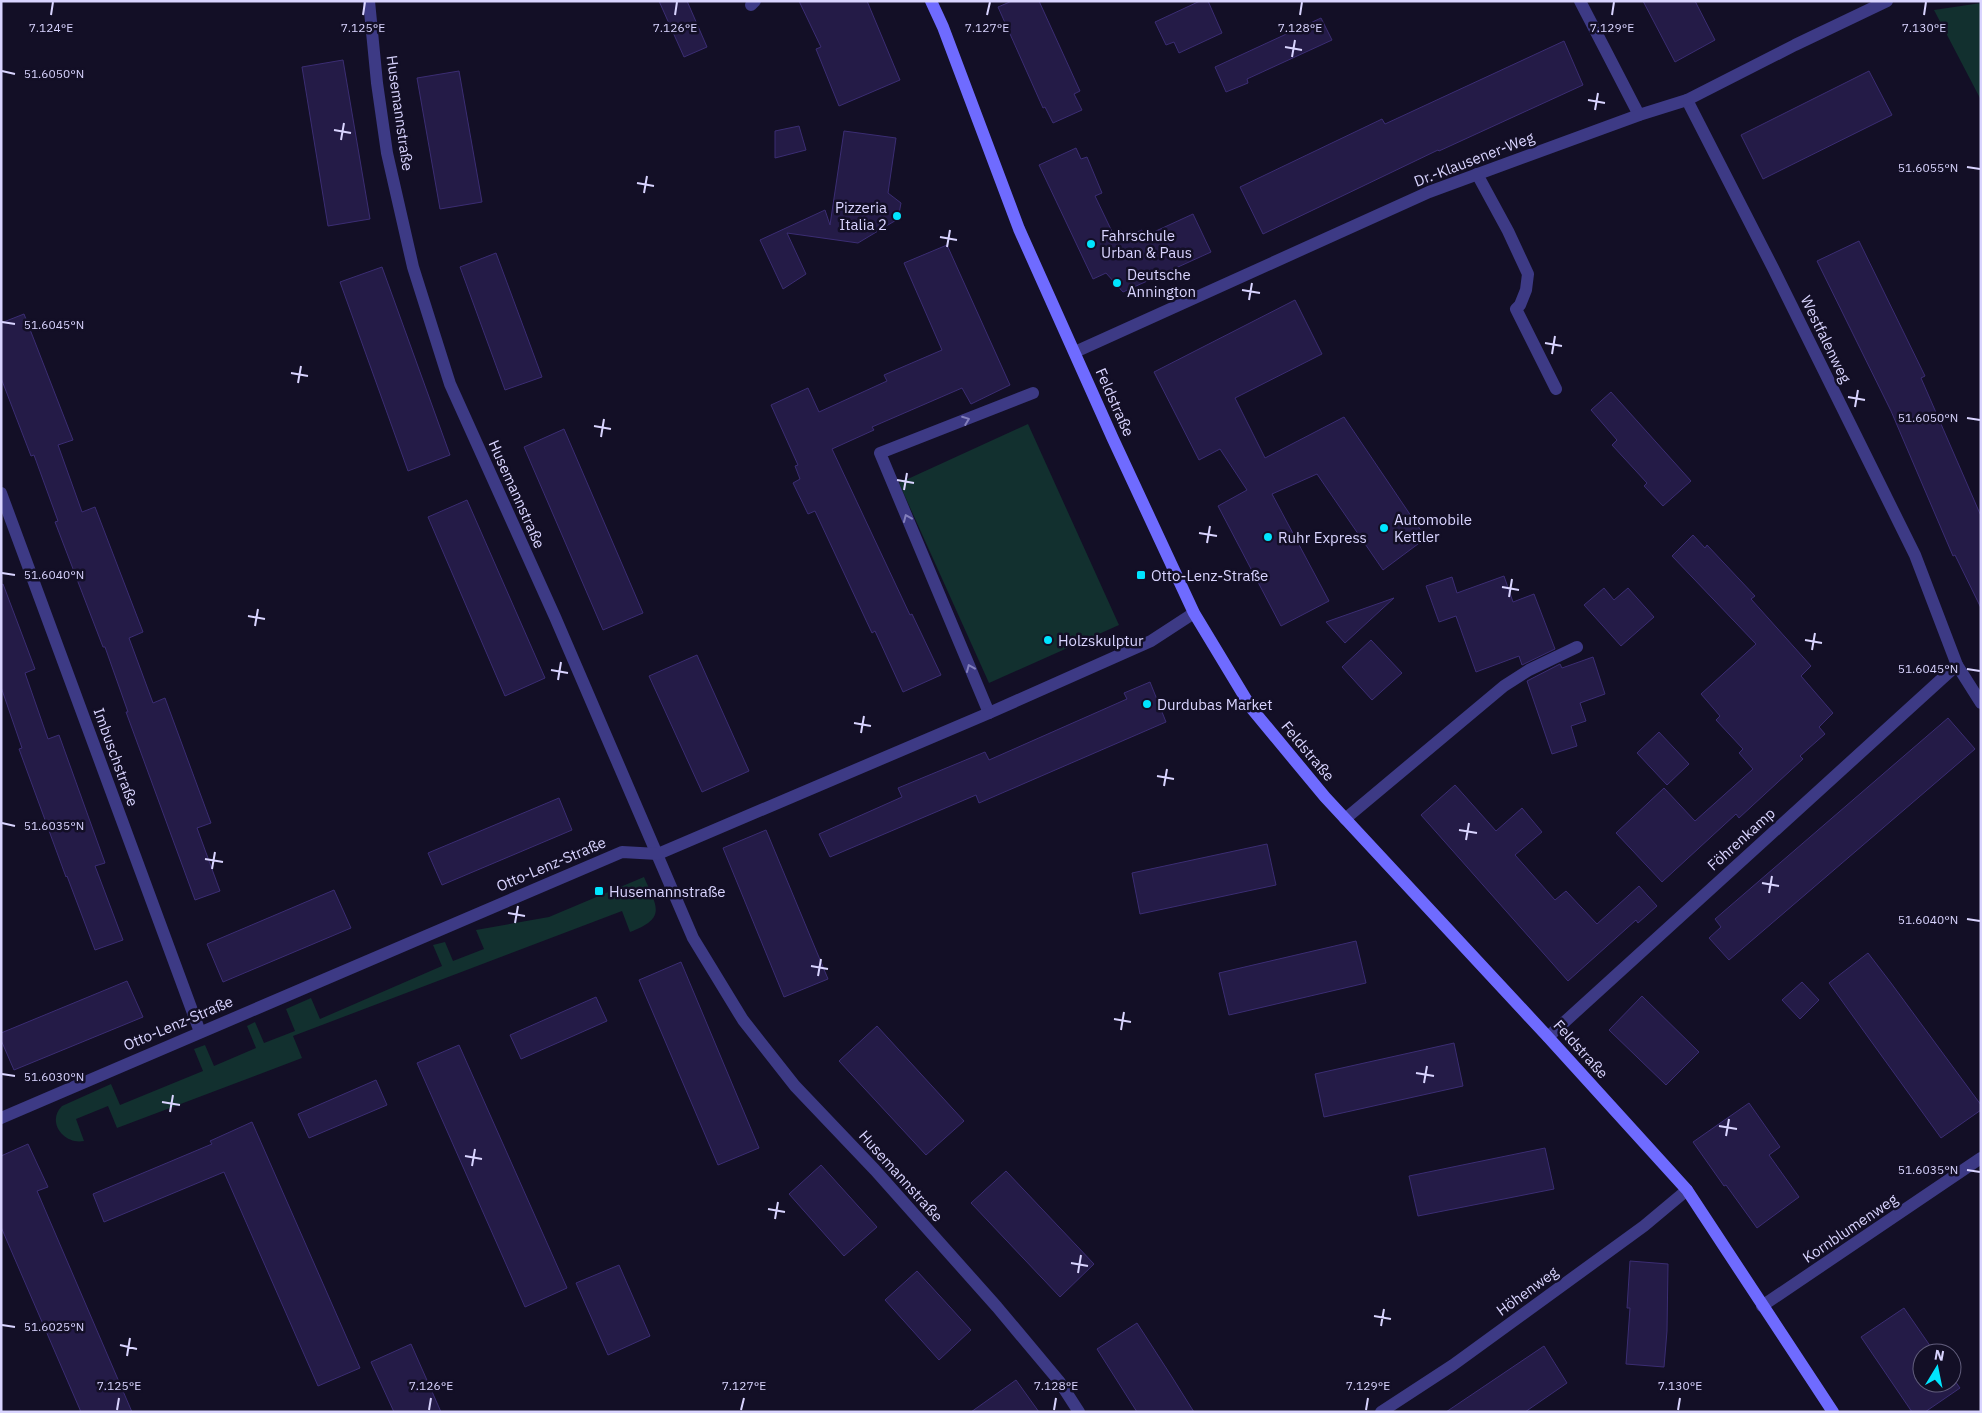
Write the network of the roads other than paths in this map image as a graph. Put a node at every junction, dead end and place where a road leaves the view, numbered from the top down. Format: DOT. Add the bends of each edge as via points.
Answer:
graph roads {
  1 [pos="369,1"];
  2 [pos="931,1"];
  3 [pos="1580,1"];
  4 [pos="1887,1"];
  5 [pos="1687,100"];
  6 [pos="1639,115"];
  7 [pos="1477,174"];
  8 [pos="1074,352"];
  9 [pos="1556,389"];
  10 [pos="1033,394"];
  11 [pos="1,493"];
  12 [pos="1194,613"];
  13 [pos="1578,648"];
  14 [pos="1957,665"];
  15 [pos="1981,703"];
  16 [pos="989,713"];
  17 [pos="1345,819"];
  18 [pos="658,854"];
  19 [pos="200,1032"];
  20 [pos="1548,1037"];
  21 [pos="1,1118"];
  22 [pos="1981,1158"];
  23 [pos="1687,1190"];
  24 [pos="1762,1306"];
  25 [pos="1079,1412"];
  26 [pos="1381,1412"];
  27 [pos="1833,1412"];
  1 -- 18 [label="street, Husemannstraße" via="386,153 414,267 450,384"];
  2 -- 8 [label="main road, Feldstraße" via="1019,228"];
  3 -- 6 [label="street"];
  4 -- 5 [label="street, Dr.-Klausener-Weg"];
  5 -- 6 [label="street, Dr.-Klausener-Weg"];
  5 -- 14 [label="street, Westfalenweg" via="1915,555"];
  6 -- 7 [label="street, Dr.-Klausener-Weg"];
  7 -- 8 [label="street, Dr.-Klausener-Weg" via="1429,192"];
  7 -- 9 [label="street" via="1528,274 1526,290 1516,309"];
  8 -- 12 [label="main road, Feldstraße"];
  16 -- 10 [label="street, one-way" via="880,453"];
  11 -- 19 [label="street, Imbuschstraße"];
  12 -- 16 [label="street, Otto-Lenz-Straße" via="1151,641"];
  12 -- 17 [label="main road, Feldstraße" via="1252,709"];
  13 -- 17 [label="street" via="1529,670 1504,686"];
  14 -- 15 [label="street, Westfalenweg"];
  14 -- 20 [label="street, Föhrenkamp"];
  16 -- 18 [label="street, Otto-Lenz-Straße"];
  17 -- 20 [label="main road, Feldstraße"];
  18 -- 19 [label="street, Otto-Lenz-Straße" via="622,852"];
  18 -- 25 [label="street, Husemannstraße" via="693,938 743,1020 796,1086 997,1307 1058,1381"];
  19 -- 21 [label="street, Otto-Lenz-Straße"];
  20 -- 23 [label="main road, Feldstraße"];
  22 -- 24 [label="street, Kornblumenweg"];
  23 -- 24 [label="main road, Feldstraße"];
  23 -- 26 [label="street, Höhenweg" via="1636,1232 1452,1365"];
  24 -- 27 [label="main road, Feldstraße"];
}
